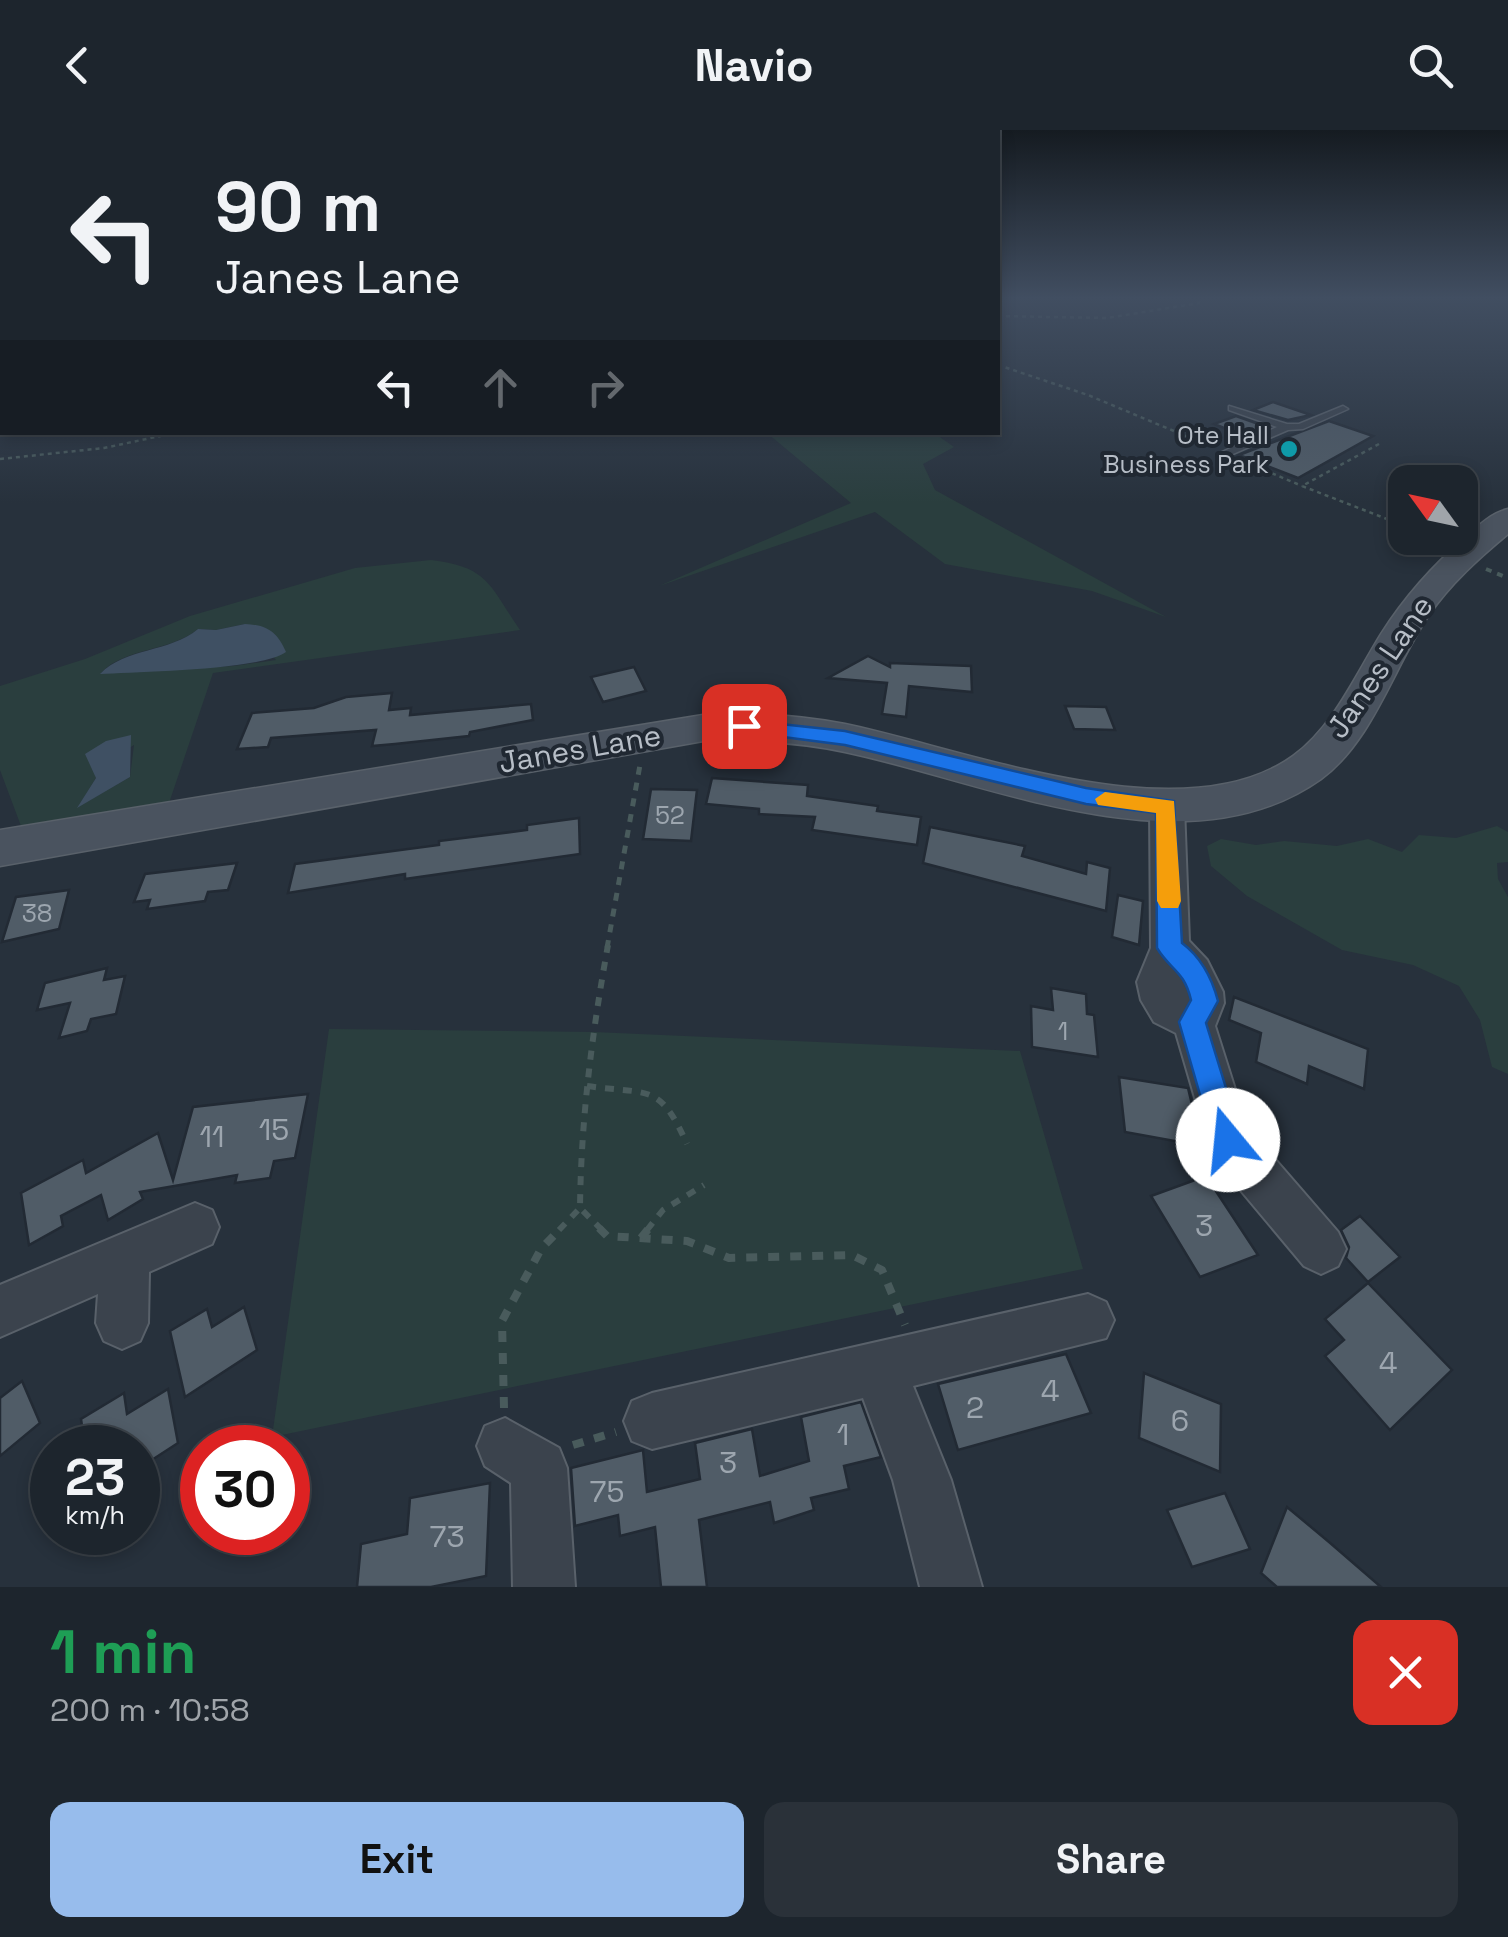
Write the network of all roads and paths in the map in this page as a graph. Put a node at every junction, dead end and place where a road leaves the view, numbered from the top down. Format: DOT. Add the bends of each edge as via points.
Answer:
graph roads {
  1 [pos="1004,367"];
  2 [pos="1232,408"];
  3 [pos="1343,409"];
  4 [pos="1286,426"];
  5 [pos="165,435"];
  6 [pos="1379,444"];
  7 [pos="1226,454"];
  8 [pos="0,459"];
  9 [pos="1302,486"];
  10 [pos="1508,518"];
  11 [pos="1388,519"];
  12 [pos="638,737"];
  13 [pos="1166,806"];
  14 [pos="0,848"];
  15 [pos="586,1086"];
  16 [pos="687,1144"];
  17 [pos="704,1185"];
  18 [pos="580,1208"];
  19 [pos="194,1226"];
  20 [pos="641,1238"];
  21 [pos="1321,1249"];
  22 [pos="125,1257"];
  23 [pos="0,1311"];
  24 [pos="1088,1320"];
  25 [pos="122,1323"];
  26 [pos="899,1362"];
  27 [pos="652,1421"];
  28 [pos="522,1457"];
  29 [pos="544,1587"];
  30 [pos="951,1587"];
  1 -- 7 [label="path"];
  2 -- 4 [label="lane"];
  3 -- 4 [label="lane"];
  4 -- 7 [label="lane"];
  5 -- 8 [label="path"];
  6 -- 9 [label="path"];
  7 -- 9 [label="path"];
  9 -- 11 [label="path"];
  10 -- 13 [label="street, Janes Lane" via="1470,548 1414,611 1344,723 1308,767 1262,794"];
  12 -- 13 [label="street, Janes Lane" via="708,727 794,730 1086,796"];
  12 -- 14 [label="street, Janes Lane"];
  12 -- 15 [label="path" via="641,775"];
  13 -- 21 [label="street" via="1170,948 1158,982 1161,1000 1192,1022 1228,1140"];
  15 -- 16 [label="path" via="660,1096"];
  15 -- 18 [label="path"];
  17 -- 20 [label="path" via="663,1210"];
  18 -- 20 [label="path" via="606,1236"];
  18 -- 28 [label="path" via="541,1250 502,1320"];
  19 -- 22 [label="street"];
  20 -- 26 [label="path" via="688,1241 729,1258 852,1255 882,1270 900,1306"];
  22 -- 23 [label="street"];
  22 -- 25 [label="street"];
  24 -- 26 [label="street"];
  26 -- 27 [label="street"];
  26 -- 30 [label="street" via="890,1399 922,1480"];
  27 -- 28 [label="path"];
  28 -- 29 [label="street"];
}
